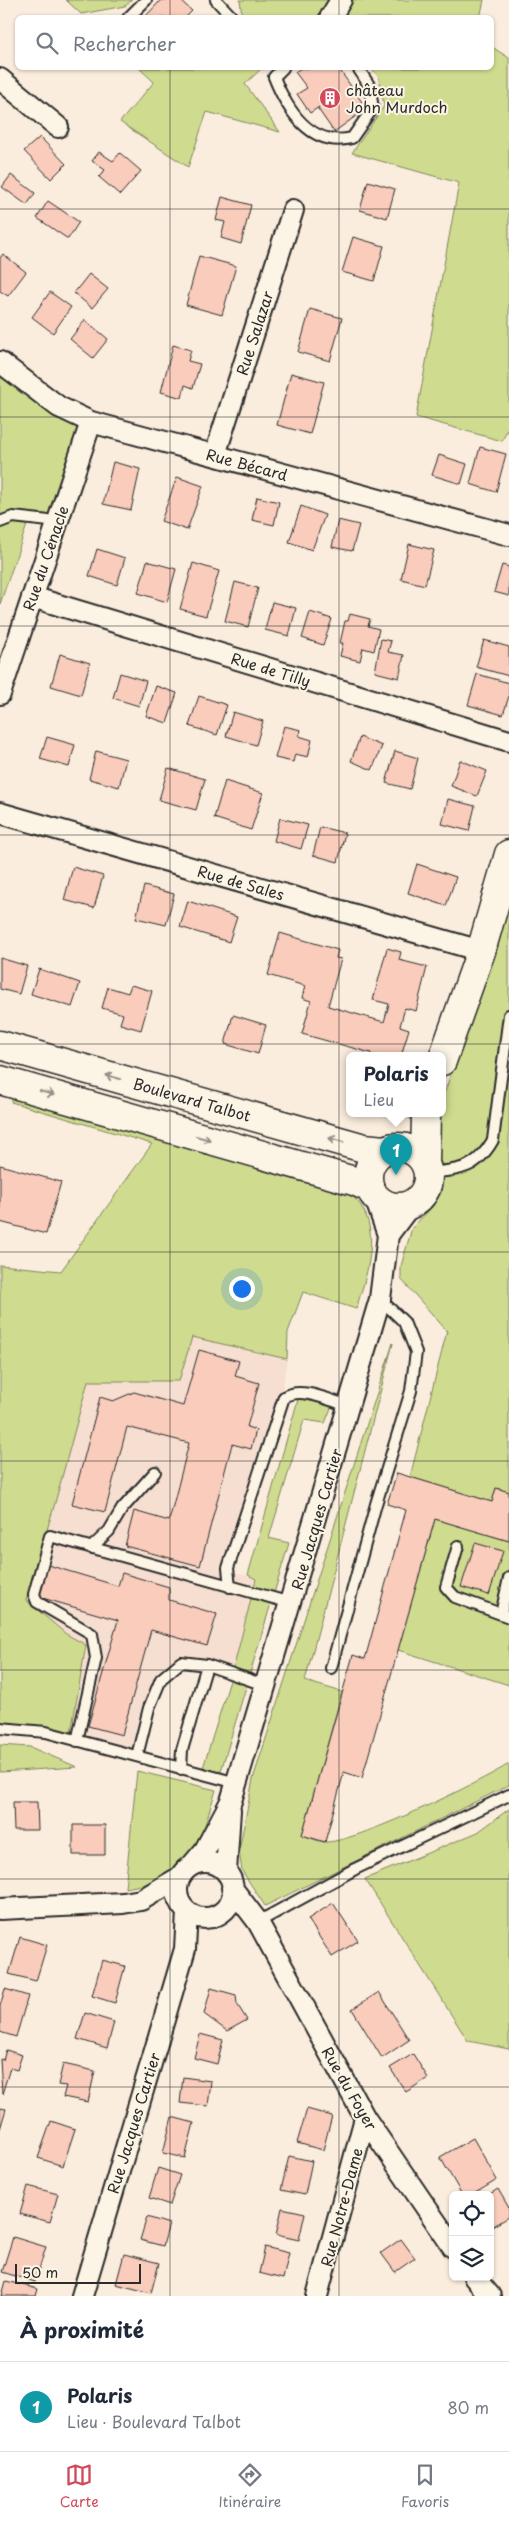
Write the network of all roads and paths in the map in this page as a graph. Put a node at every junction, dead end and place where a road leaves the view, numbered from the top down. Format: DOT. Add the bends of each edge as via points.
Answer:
graph roads {
  1 [pos="146,0"];
  2 [pos="216,0"];
  3 [pos="341,0"];
  4 [pos="131,15"];
  5 [pos="230,15"];
  6 [pos="332,15"];
  7 [pos="281,70"];
  8 [pos="359,70"];
  9 [pos="0,79"];
  10 [pos="58,127"];
  11 [pos="293,210"];
  12 [pos="0,362"];
  13 [pos="91,422"];
  14 [pos="215,455"];
  15 [pos="0,522"];
  16 [pos="58,522"];
  17 [pos="509,535"];
  18 [pos="32,597"];
  19 [pos="1,687"];
  20 [pos="509,741"];
  21 [pos="0,813"];
  22 [pos="509,854"];
  23 [pos="481,951"];
  24 [pos="509,1014"];
  25 [pos="0,1045"];
  26 [pos="445,1052"];
  27 [pos="0,1080"];
  28 [pos="417,1117"];
  29 [pos="426,1117"];
  30 [pos="389,1148"];
  31 [pos="426,1168"];
  32 [pos="372,1192"];
  33 [pos="412,1203"];
  34 [pos="388,1235"];
  35 [pos="380,1299"];
  36 [pos="349,1406"];
  37 [pos="155,1472"];
  38 [pos="458,1546"];
  39 [pos="91,1548"];
  40 [pos="509,1578"];
  41 [pos="230,1587"];
  42 [pos="291,1603"];
  43 [pos="505,1615"];
  44 [pos="207,1665"];
  45 [pos="331,1668"];
  46 [pos="267,1686"];
  47 [pos="0,1728"];
  48 [pos="78,1740"];
  49 [pos="137,1756"];
  50 [pos="181,1769"];
  51 [pos="234,1792"];
  52 [pos="509,1795"];
  53 [pos="186,1871"];
  54 [pos="229,1880"];
  55 [pos="141,1900"];
  56 [pos="0,1909"];
  57 [pos="185,1909"];
  58 [pos="218,1914"];
  59 [pos="258,1922"];
  60 [pos="185,1949"];
  61 [pos="365,2118"];
  62 [pos="449,2241"];
  63 [pos="477,2281"];
  64 [pos="82,2296"];
  65 [pos="317,2296"];
  66 [pos="490,2296"];
  1 -- 4 [label="lane"];
  2 -- 5 [label="lane"];
  3 -- 6 [label="street"];
  7 -- 8 [label="lane" via="274,77 300,124 317,135 340,141 352,138 373,108 369,85"];
  9 -- 10 [label="street"];
  11 -- 14 [label="street, Rue Salazar"];
  12 -- 13 [label="street, Rue Bécard" via="59,406"];
  13 -- 14 [label="street, Rue Bécard"];
  13 -- 16 [label="street, Rue du Cénacle"];
  14 -- 17 [label="street, Rue Bécard"];
  15 -- 16 [label="lane" via="13,517"];
  16 -- 18 [label="street, Rue du Cénacle"];
  18 -- 19 [label="street, Rue du Cénacle"];
  18 -- 20 [label="street, Rue de Tilly"];
  21 -- 23 [label="street, Rue de Sales"];
  22 -- 23 [label="main road"];
  23 -- 26 [label="main road"];
  24 -- 31 [label="lane" via="493,1140 484,1157 459,1170"];
  30 -- 25 [label="main road, Boulevard Talbot, one-way" via="364,1148"];
  27 -- 32 [label="main road, one-way" via="354,1181"];
  28 -- 30 [label="main road"];
  29 -- 31 [label="main road"];
  30 -- 31 [label="main road" via="413,1151"];
  30 -- 32 [label="main road" via="377,1155 369,1168"];
  31 -- 33 [label="main road" via="426,1187"];
  32 -- 33 [label="main road" via="390,1206"];
  32 -- 34 [label="street, Rue Jacques Cartier"];
  33 -- 34 [label="street, Rue Jacques Cartier"];
  34 -- 35 [label="street, Rue Jacques Cartier"];
  35 -- 36 [label="street, Rue Jacques Cartier"];
  35 -- 45 [label="lane" via="404,1322 416,1352 415,1362 411,1391"];
  36 -- 41 [label="lane" via="302,1393 284,1397 228,1568"];
  36 -- 42 [label="street, Rue Jacques Cartier"];
  37 -- 39 [label="lane" via="122,1509 109,1531"];
  38 -- 43 [label="lane" via="446,1587 455,1597"];
  39 -- 41 [label="lane"];
  39 -- 48 [label="lane" via="50,1536 34,1594 37,1602 92,1634 96,1658"];
  40 -- 43 [label="lane"];
  41 -- 42 [label="lane"];
  42 -- 46 [label="street, Rue Jacques Cartier"];
  44 -- 46 [label="lane"];
  44 -- 49 [label="lane" via="180,1662 161,1679 149,1708"];
  44 -- 50 [label="lane" via="182,1750"];
  46 -- 51 [label="street, Rue Jacques Cartier"];
  47 -- 48 [label="lane" via="46,1732"];
  48 -- 49 [label="lane"];
  49 -- 50 [label="lane"];
  50 -- 51 [label="lane"];
  51 -- 53 [label="street, Rue Jacques Cartier" via="205,1850"];
  51 -- 54 [label="street, Rue Jacques Cartier"];
  52 -- 59 [label="lane" via="355,1869"];
  53 -- 54 [label="street" via="211,1862"];
  53 -- 55 [label="street"];
  53 -- 57 [label="street" via="178,1896"];
  54 -- 58 [label="street" via="231,1897"];
  54 -- 59 [label="street, Rue du Foyer"];
  55 -- 56 [label="street" via="124,1904"];
  55 -- 57 [label="street"];
  57 -- 58 [label="street" via="196,1916"];
  57 -- 60 [label="street, Rue Jacques Cartier"];
  58 -- 59 [label="street"];
  58 -- 60 [label="street, Rue Jacques Cartier"];
  59 -- 61 [label="street, Rue du Foyer"];
  60 -- 64 [label="street, Rue Jacques Cartier"];
  61 -- 62 [label="street, Rue du Foyer"];
  61 -- 65 [label="street, Rue Notre-Dame"];
  63 -- 66 [label="street"];
}
